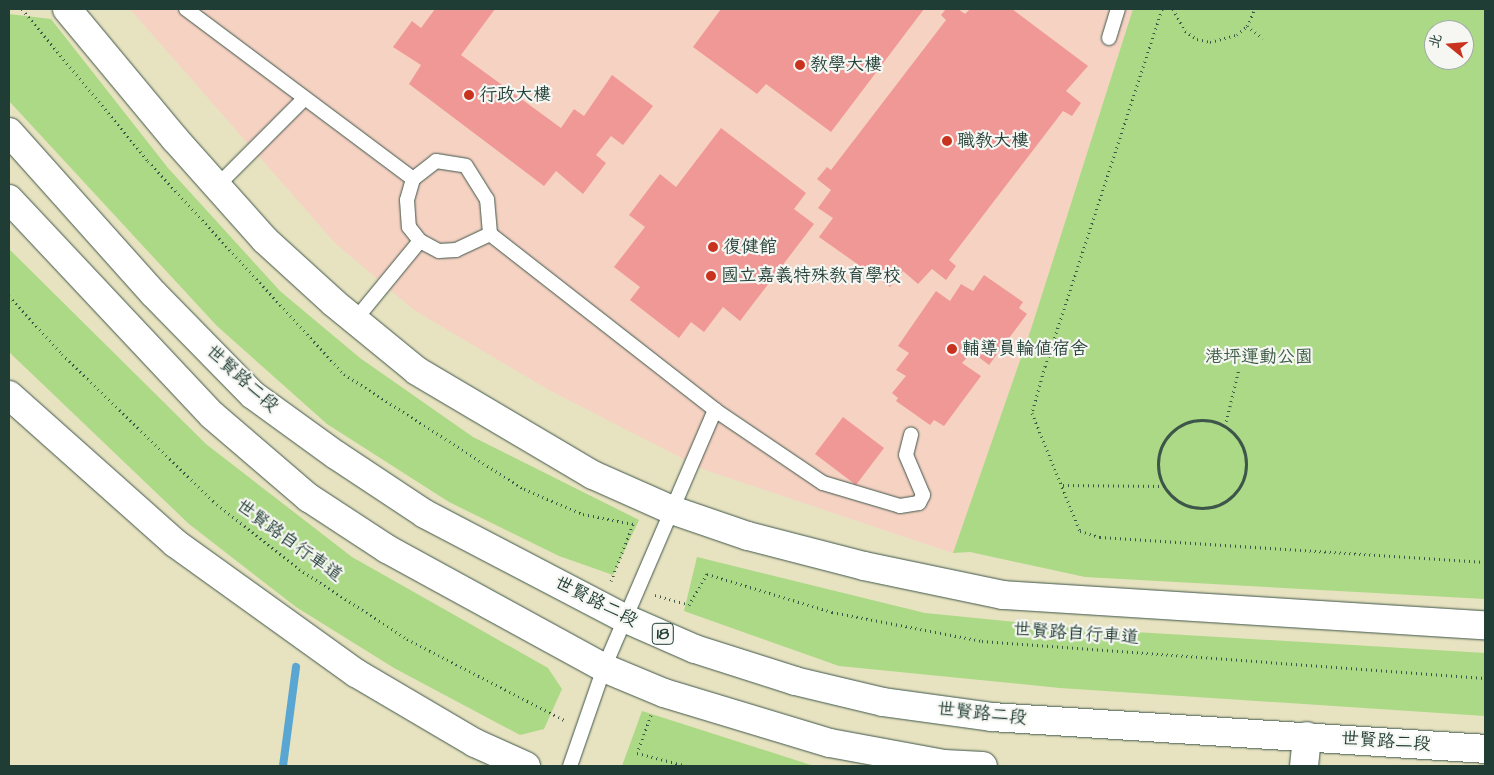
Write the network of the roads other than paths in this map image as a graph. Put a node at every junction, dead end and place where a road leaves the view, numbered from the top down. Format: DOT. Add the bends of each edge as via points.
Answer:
graph roads {
  1 [pos="67,9"];
  2 [pos="186,9"];
  3 [pos="1118,9"];
  4 [pos="1109,38"];
  5 [pos="306,98"];
  6 [pos="9,132"];
  7 [pos="413,179"];
  8 [pos="217,186"];
  9 [pos="9,199"];
  10 [pos="490,234"];
  11 [pos="420,241"];
  12 [pos="355,320"];
  13 [pos="9,394"];
  14 [pos="715,410"];
  15 [pos="911,435"];
  16 [pos="672,510"];
  17 [pos="624,618"];
  18 [pos="1485,625"];
  19 [pos="604,668"];
  20 [pos="1307,736"];
  21 [pos="1485,749"];
  22 [pos="526,766"];
  23 [pos="570,766"];
  24 [pos="983,766"];
  25 [pos="1304,766"];
  1 -- 8 [label="main road"];
  2 -- 5 [label="lane"];
  3 -- 4 [label="lane"];
  5 -- 7 [label="lane"];
  5 -- 8 [label="lane"];
  6 -- 17 [label="main road, 世賢路二段 / 18" via="154,294 253,394 336,455 426,514"];
  7 -- 10 [label="lane" via="436,161 466,166 487,200"];
  7 -- 11 [label="lane" via="407,200 409,227"];
  8 -- 12 [label="main road" via="265,240"];
  9 -- 19 [label="main road" via="212,415 309,498 435,576"];
  10 -- 11 [label="lane" via="456,250 439,251"];
  10 -- 14 [label="lane"];
  11 -- 12 [label="lane"];
  12 -- 16 [label="main road" via="417,371 593,475"];
  13 -- 22 [label="main road" via="175,544 356,673 475,743"];
  14 -- 15 [label="lane" via="823,483 900,506 919,503 923,495 906,455"];
  14 -- 16 [label="lane"];
  16 -- 17 [label="lane"];
  16 -- 18 [label="main road" via="748,536 864,566 1003,595"];
  17 -- 19 [label="lane"];
  17 -- 20 [label="main road, 世賢路二段 / 18" via="704,652 795,681 883,702 992,717"];
  19 -- 23 [label="lane"];
  19 -- 24 [label="main road" via="664,693 830,743 944,764"];
  20 -- 21 [label="main road, 世賢路二段 / 18"];
  20 -- 25 [label="main road"];
}
